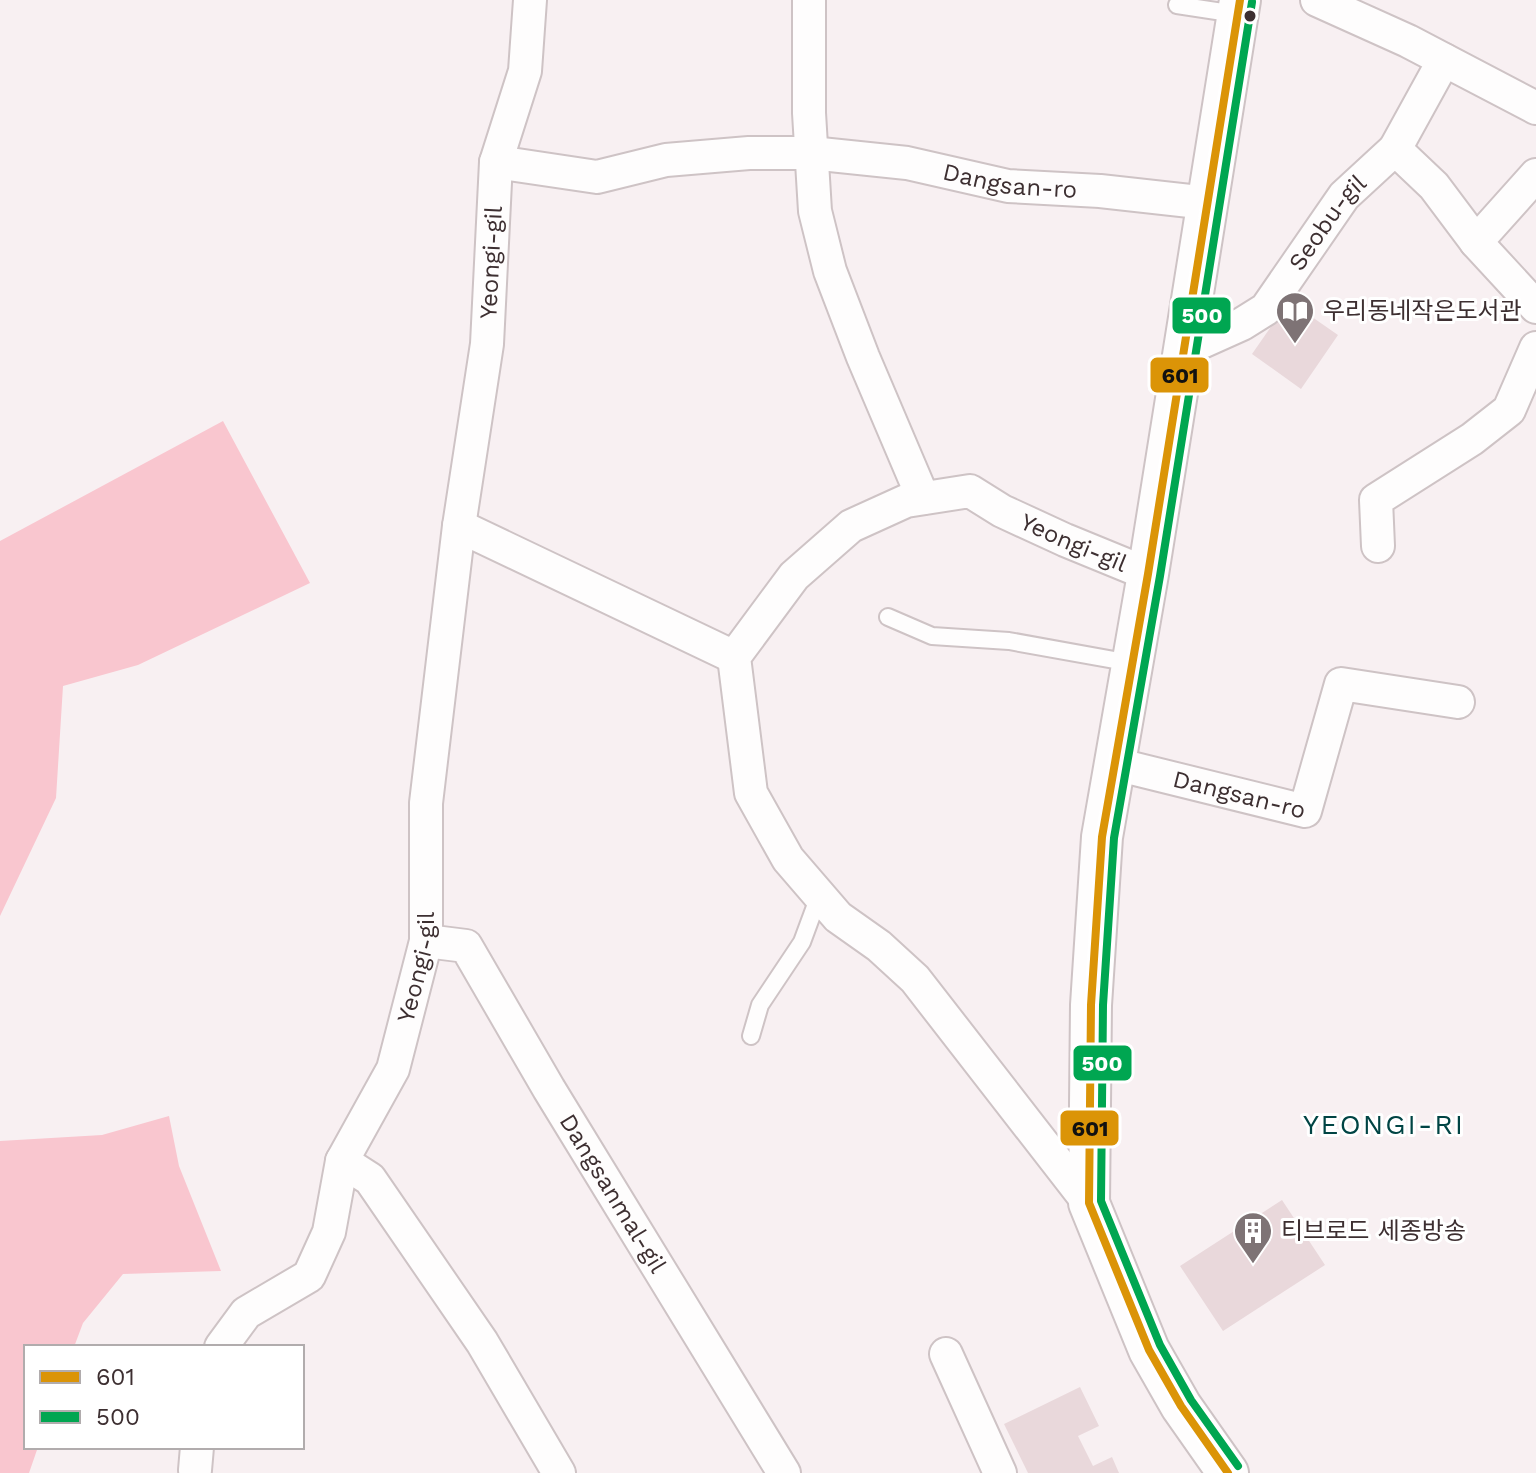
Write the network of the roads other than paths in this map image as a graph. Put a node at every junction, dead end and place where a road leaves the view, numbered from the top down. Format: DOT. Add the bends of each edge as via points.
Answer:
graph roads {
  1 [pos="530,0"];
  2 [pos="809,0"];
  3 [pos="1317,0"];
  4 [pos="1177,5"];
  5 [pos="1239,7"];
  6 [pos="1444,60"];
  7 [pos="1536,108"];
  8 [pos="1395,149"];
  9 [pos="811,153"];
  10 [pos="496,162"];
  11 [pos="1536,175"];
  12 [pos="1208,203"];
  13 [pos="1476,242"];
  14 [pos="1536,307"];
  15 [pos="1536,348"];
  16 [pos="1184,350"];
  17 [pos="923,498"];
  18 [pos="459,526"];
  19 [pos="1378,546"];
  20 [pos="1148,574"];
  21 [pos="888,617"];
  22 [pos="734,657"];
  23 [pos="1133,663"];
  24 [pos="1458,702"];
  25 [pos="1115,764"];
  26 [pos="819,896"];
  27 [pos="426,941"];
  28 [pos="751,1036"];
  29 [pos="342,1161"];
  30 [pos="1089,1203"];
  31 [pos="222,1345"];
  32 [pos="946,1354"];
  33 [pos="559,1473"];
  34 [pos="784,1473"];
  35 [pos="1000,1473"];
  36 [pos="1228,1473"];
  1 -- 10 [label="street, Yeongi-gil" via="525,71"];
  2 -- 9 [label="street"];
  3 -- 6 [label="street"];
  4 -- 5 [label="lane"];
  5 -- 12 [label="street"];
  6 -- 7 [label="street"];
  6 -- 8 [label="street, Seobu-gil"];
  8 -- 13 [label="street" via="1434,186"];
  8 -- 16 [label="street, Seobu-gil" via="1344,196 1266,309"];
  9 -- 10 [label="street, Dangsan-ro" via="666,160 597,177"];
  9 -- 12 [label="street, Dangsan-ro" via="907,163 1008,186"];
  9 -- 17 [label="street" via="815,211 830,271"];
  10 -- 18 [label="street, Yeongi-gil" via="487,344"];
  11 -- 13 [label="street"];
  12 -- 16 [label="street"];
  13 -- 14 [label="street"];
  15 -- 19 [label="street" via="1509,410 1376,500"];
  16 -- 20 [label="street"];
  17 -- 20 [label="street, Yeongi-gil" via="970,491 1002,511"];
  17 -- 22 [label="street, Yeongi-gil" via="851,526 794,576"];
  18 -- 22 [label="street"];
  18 -- 27 [label="street, Yeongi-gil" via="426,803"];
  20 -- 23 [label="street"];
  21 -- 23 [label="lane" via="932,636 1009,641"];
  22 -- 26 [label="street" via="751,793 788,859"];
  23 -- 25 [label="street"];
  24 -- 25 [label="street, Dangsan-ro" via="1341,684 1305,811"];
  25 -- 30 [label="street" via="1102,837 1091,1005"];
  26 -- 28 [label="lane" via="802,942 760,1005"];
  26 -- 30 [label="street" via="915,979"];
  27 -- 29 [label="street, Yeongi-gil" via="393,1069"];
  27 -- 34 [label="street, Dangsanmal-gil" via="466,946"];
  29 -- 31 [label="street, Yeongi-gil" via="329,1232 309,1276 246,1313"];
  29 -- 33 [label="street" via="370,1179 482,1342"];
  30 -- 36 [label="street" via="1149,1350"];
  32 -- 35 [label="street"];
}
